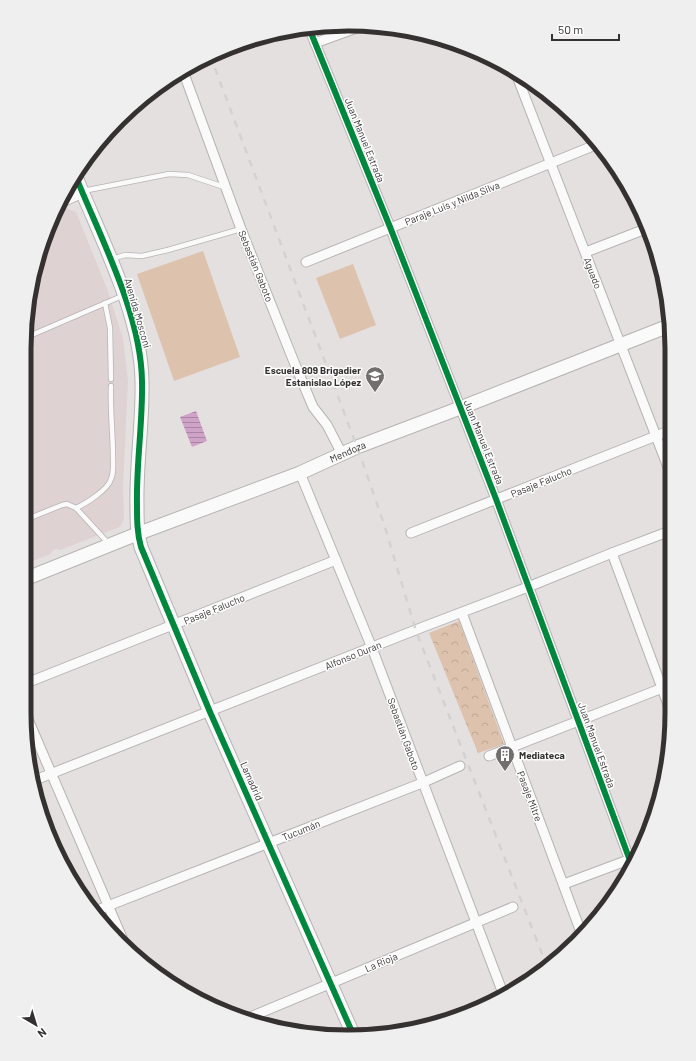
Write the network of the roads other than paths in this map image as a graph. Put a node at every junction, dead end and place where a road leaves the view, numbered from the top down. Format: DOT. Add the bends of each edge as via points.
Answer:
graph roads {
  1 [pos="348,31"];
  2 [pos="311,34"];
  3 [pos="315,43"];
  4 [pos="185,76"];
  5 [pos="519,81"];
  6 [pos="592,146"];
  7 [pos="551,163"];
  8 [pos="78,181"];
  9 [pos="225,187"];
  10 [pos="82,191"];
  11 [pos="69,197"];
  12 [pos="390,228"];
  13 [pos="241,229"];
  14 [pos="642,230"];
  15 [pos="586,252"];
  16 [pos="111,259"];
  17 [pos="306,262"];
  18 [pos="124,295"];
  19 [pos="105,302"];
  20 [pos="664,328"];
  21 [pos="32,335"];
  22 [pos="620,345"];
  23 [pos="111,379"];
  24 [pos="111,386"];
  25 [pos="460,408"];
  26 [pos="665,432"];
  27 [pos="656,436"];
  28 [pos="342,454"];
  29 [pos="665,459"];
  30 [pos="300,473"];
  31 [pos="496,500"];
  32 [pos="76,508"];
  33 [pos="31,518"];
  34 [pos="411,533"];
  35 [pos="137,534"];
  36 [pos="665,534"];
  37 [pos="110,545"];
  38 [pos="612,553"];
  39 [pos="336,560"];
  40 [pos="31,577"];
  41 [pos="528,587"];
  42 [pos="462,613"];
  43 [pos="173,625"];
  44 [pos="372,648"];
  45 [pos="31,681"];
  46 [pos="665,685"];
  47 [pos="665,687"];
  48 [pos="210,712"];
  49 [pos="578,722"];
  50 [pos="32,728"];
  51 [pos="512,747"];
  52 [pos="489,756"];
  53 [pos="460,766"];
  54 [pos="51,774"];
  55 [pos="38,779"];
  56 [pos="422,782"];
  57 [pos="269,843"];
  58 [pos="629,859"];
  59 [pos="627,864"];
  60 [pos="564,884"];
  61 [pos="108,906"];
  62 [pos="513,906"];
  63 [pos="100,909"];
  64 [pos="476,922"];
  65 [pos="580,929"];
  66 [pos="120,932"];
  67 [pos="331,983"];
  68 [pos="502,990"];
  69 [pos="254,1015"];
  70 [pos="351,1030"];
  1 -- 3 [label="street"];
  2 -- 3 [label="street, Juan Manuel Estrada"];
  3 -- 12 [label="street, Juan Manuel Estrada"];
  4 -- 9 [label="street, Sebastián Gaboto"];
  5 -- 7 [label="street, Aguado"];
  6 -- 7 [label="street, Paraje Luis y Nilda Silva"];
  7 -- 12 [label="street, Paraje Luis y Nilda Silva"];
  7 -- 15 [label="street, Aguado"];
  8 -- 10 [label="street, Avenida Mosconi"];
  9 -- 10 [label="lane" via="188,175 169,174"];
  9 -- 13 [label="street, Sebastián Gaboto"];
  10 -- 11 [label="street"];
  10 -- 16 [label="street, Avenida Mosconi"];
  12 -- 17 [label="street, Paraje Luis y Nilda Silva"];
  12 -- 25 [label="street, Juan Manuel Estrada"];
  13 -- 16 [label="lane" via="142,256 126,255"];
  13 -- 28 [label="street, Sebastián Gaboto" via="313,407 327,425"];
  14 -- 15 [label="street"];
  15 -- 22 [label="street, Aguado"];
  16 -- 18 [label="street, Avenida Mosconi"];
  18 -- 19 [label="lane"];
  18 -- 35 [label="street, Avenida Mosconi" via="139,350 142,380"];
  19 -- 21 [label="lane"];
  19 -- 23 [label="lane" via="110,328"];
  20 -- 22 [label="street, Mendoza"];
  22 -- 25 [label="street, Mendoza"];
  22 -- 27 [label="street, Aguado"];
  24 -- 32 [label="lane" via="111,480 89,502"];
  25 -- 28 [label="street, Mendoza"];
  25 -- 31 [label="street, Juan Manuel Estrada"];
  26 -- 27 [label="street, Pasaje Falucho"];
  27 -- 29 [label="street, Aguado"];
  27 -- 31 [label="street, Pasaje Falucho"];
  28 -- 30 [label="street, Mendoza"];
  30 -- 35 [label="street, Mendoza"];
  30 -- 39 [label="street, Sebastián Gaboto"];
  31 -- 34 [label="street, Pasaje Falucho"];
  31 -- 41 [label="street, Juan Manuel Estrada"];
  32 -- 33 [label="lane" via="62,504"];
  32 -- 37 [label="lane"];
  35 -- 37 [label="street, Mendoza"];
  35 -- 43 [label="street, Lamadrid"];
  36 -- 38 [label="street, Alfonso Duran"];
  37 -- 40 [label="street, Mendoza"];
  38 -- 41 [label="street, Alfonso Duran"];
  38 -- 46 [label="street"];
  39 -- 43 [label="street, Pasaje Falucho"];
  39 -- 44 [label="street, Sebastián Gaboto"];
  41 -- 42 [label="street, Alfonso Duran"];
  41 -- 49 [label="street, Juan Manuel Estrada"];
  42 -- 44 [label="street, Alfonso Duran"];
  42 -- 51 [label="street, Pasaje Mitre"];
  43 -- 45 [label="street, Pasaje Falucho"];
  43 -- 48 [label="street, Lamadrid"];
  44 -- 48 [label="street, Alfonso Duran"];
  44 -- 56 [label="street, Sebastián Gaboto"];
  47 -- 49 [label="street"];
  48 -- 54 [label="street, Alfonso Duran"];
  48 -- 57 [label="street, Lamadrid"];
  49 -- 51 [label="street"];
  49 -- 58 [label="street, Juan Manuel Estrada"];
  50 -- 54 [label="street"];
  51 -- 52 [label="street"];
  51 -- 60 [label="street, Pasaje Mitre"];
  53 -- 56 [label="street, Tucumán"];
  54 -- 55 [label="street, Alfonso Duran"];
  54 -- 61 [label="street"];
  56 -- 57 [label="street, Tucumán"];
  56 -- 64 [label="street, Sebastián Gaboto"];
  57 -- 61 [label="street, Tucumán"];
  57 -- 67 [label="street, Lamadrid"];
  59 -- 60 [label="street"];
  60 -- 65 [label="street, Pasaje Mitre"];
  61 -- 63 [label="street, Tucumán"];
  61 -- 66 [label="street"];
  62 -- 64 [label="street, La Rioja"];
  64 -- 67 [label="street, La Rioja"];
  64 -- 68 [label="street, Sebastián Gaboto"];
  67 -- 69 [label="street, La Rioja"];
  67 -- 70 [label="street, Lamadrid"];
}
